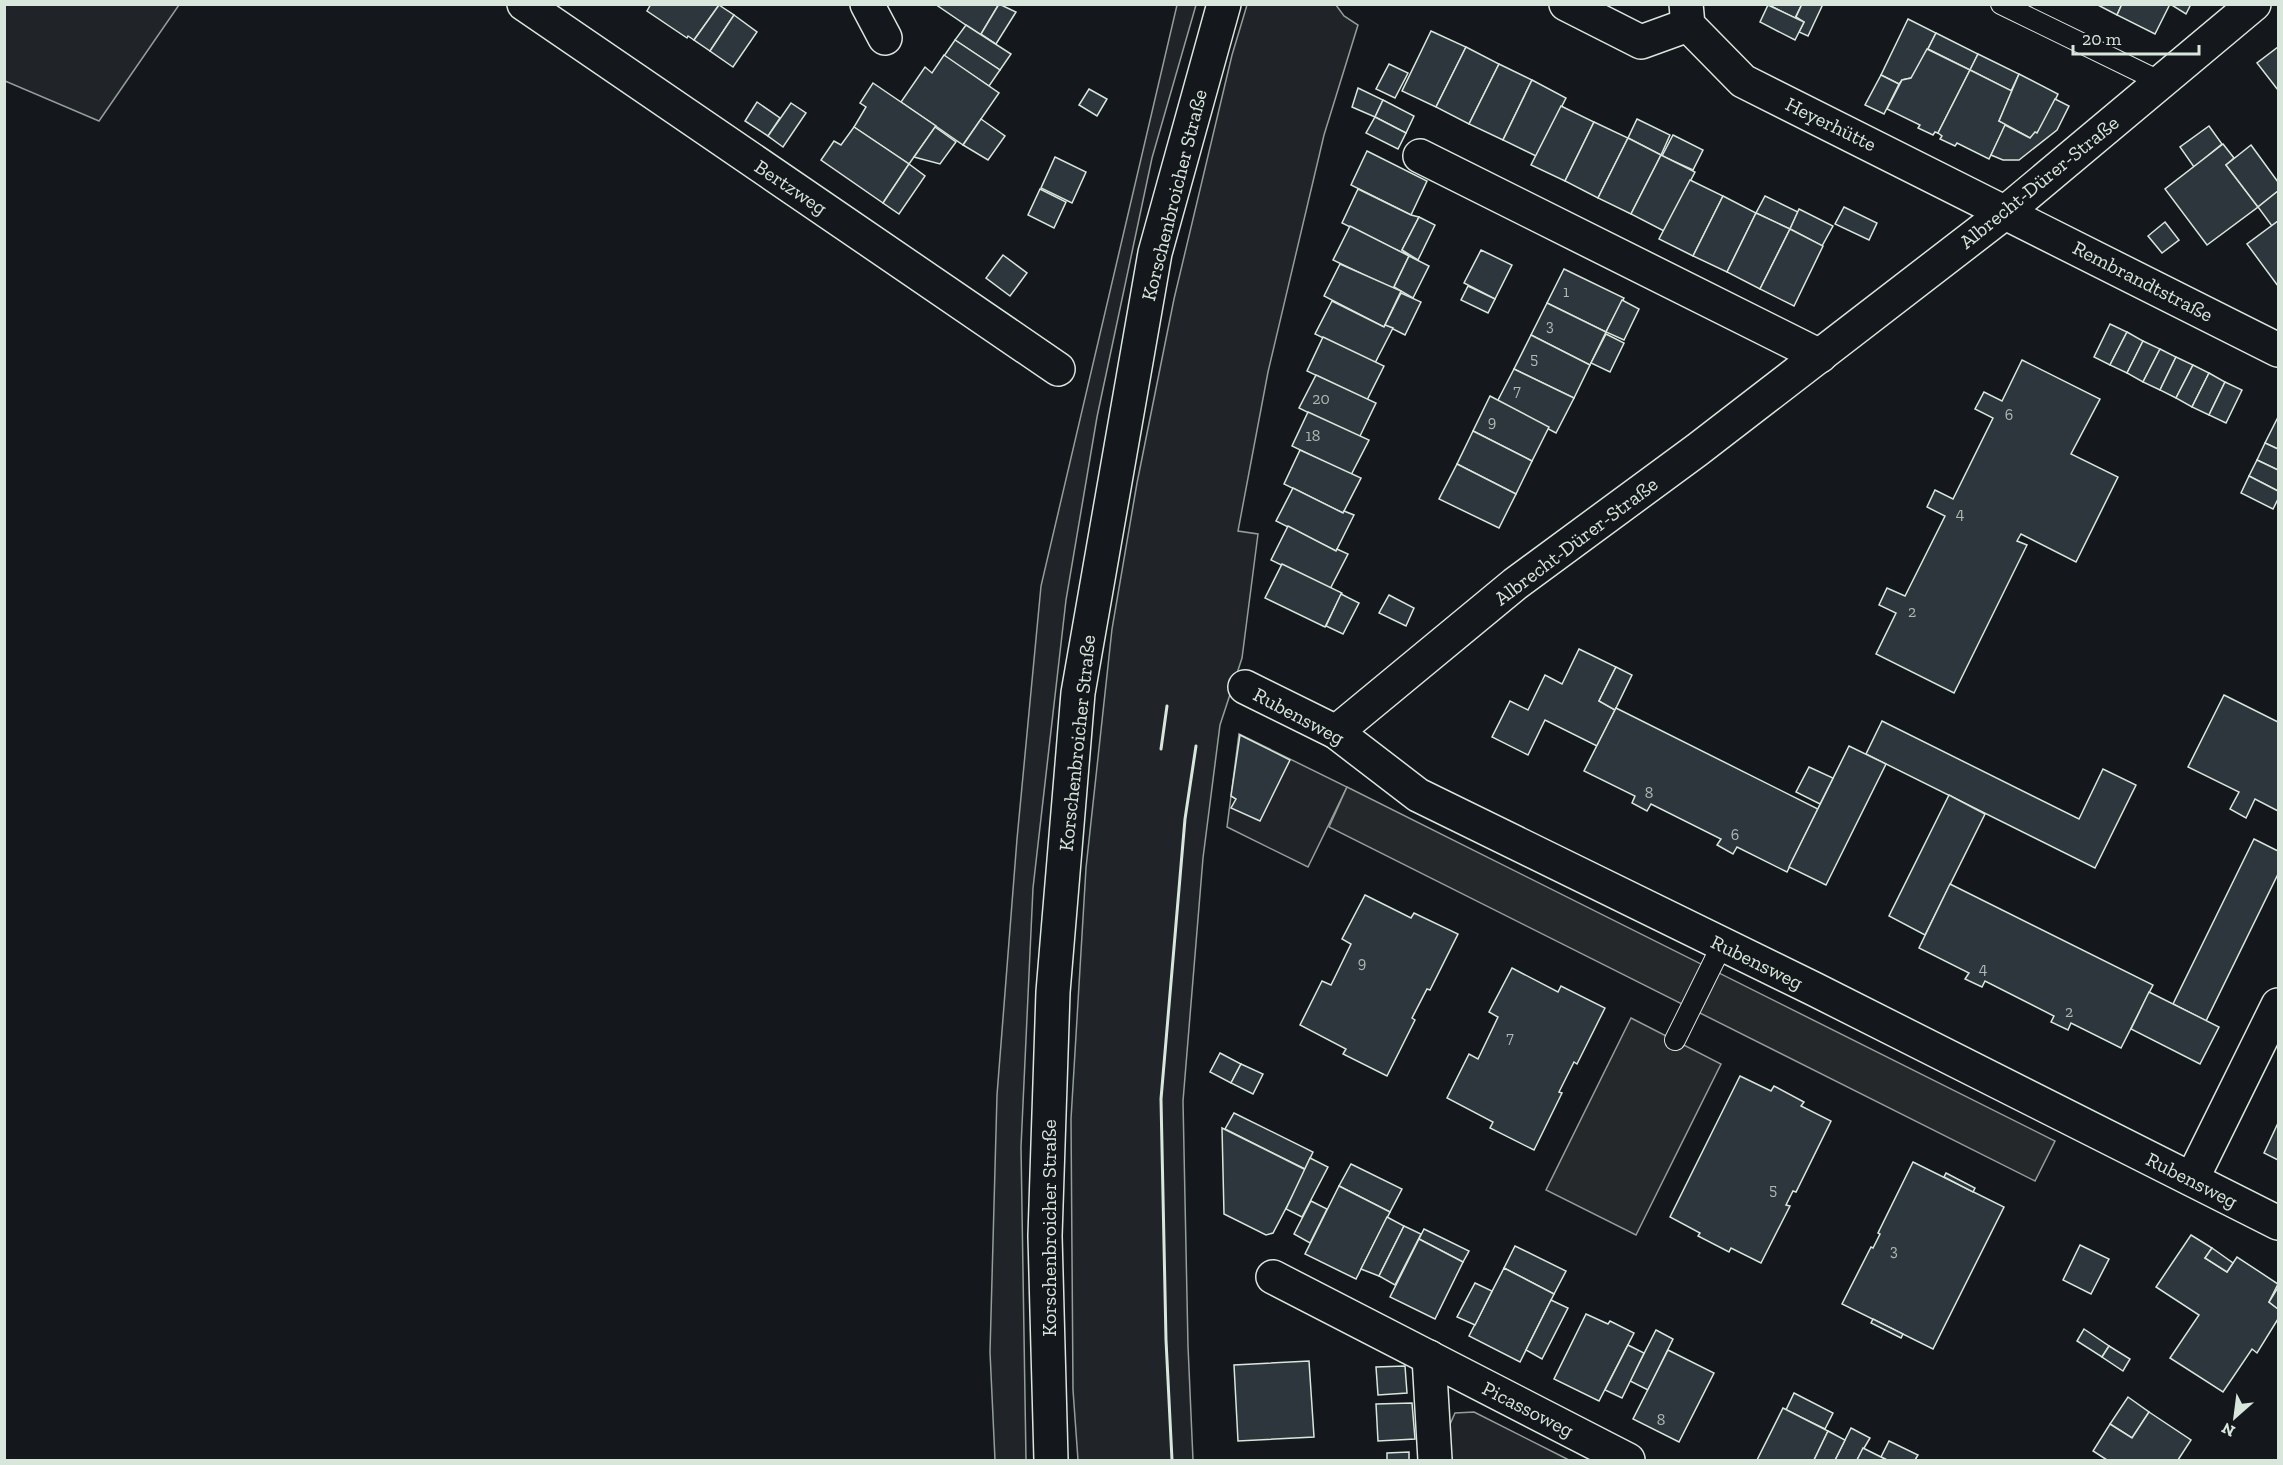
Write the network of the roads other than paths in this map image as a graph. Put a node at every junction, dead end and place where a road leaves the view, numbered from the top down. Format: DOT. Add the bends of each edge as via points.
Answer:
graph roads {
  1 [pos="524,4"];
  2 [pos="867,4"];
  3 [pos="1224,4"];
  4 [pos="1566,4"];
  5 [pos="2001,4"];
  6 [pos="2254,4"];
  7 [pos="1687,15"];
  8 [pos="885,38"];
  9 [pos="2161,82"];
  10 [pos="1420,156"];
  11 [pos="2007,211"];
  12 [pos="2278,350"];
  13 [pos="1820,356"];
  14 [pos="1058,369"];
  15 [pos="1245,687"];
  16 [pos="1336,732"];
  17 [pos="1722,945"];
  18 [pos="2278,1005"];
  19 [pos="1675,1040"];
  20 [pos="2192,1179"];
  21 [pos="2278,1223"];
  22 [pos="1273,1277"];
  23 [pos="1428,1357"];
  24 [pos="1051,1461"];
  25 [pos="1435,1461"];
  26 [pos="1628,1461"];
  1 -- 14 [label="street, Bertzweg"];
  2 -- 8 [label="street"];
  3 -- 24 [label="street, Korschenbroicher Straße" via="1155,253 1078,693 1053,992 1046,1236"];
  4 -- 7 [label="street" via="1641,42"];
  5 -- 9 [label="lane"];
  6 -- 9 [label="street, Albrecht-Dürer-Straße"];
  7 -- 11 [label="street, Heyerhütte" via="1743,81"];
  9 -- 11 [label="street, Albrecht-Dürer-Straße"];
  10 -- 13 [label="street"];
  11 -- 12 [label="street, Rembrandtstraße"];
  11 -- 13 [label="street, Albrecht-Dürer-Straße"];
  13 -- 16 [label="street, Albrecht-Dürer-Straße" via="1515,584"];
  15 -- 16 [label="street, Rubensweg"];
  16 -- 17 [label="street, Rubensweg" via="1418,795"];
  17 -- 19 [label="lane"];
  17 -- 20 [label="street, Rubensweg"];
  18 -- 20 [label="street"];
  20 -- 21 [label="street, Rubensweg"];
  22 -- 23 [label="street, Picassoweg"];
  23 -- 25 [label="street"];
  23 -- 26 [label="street, Picassoweg"];
}
